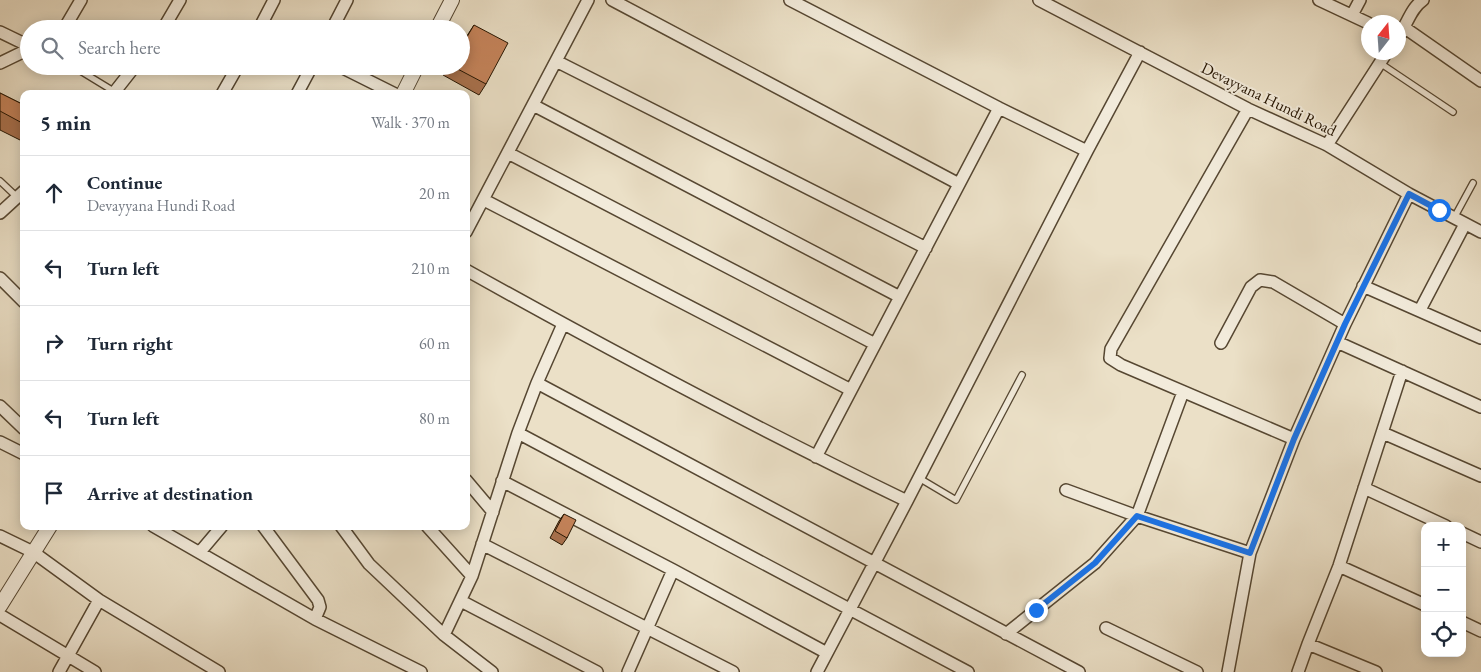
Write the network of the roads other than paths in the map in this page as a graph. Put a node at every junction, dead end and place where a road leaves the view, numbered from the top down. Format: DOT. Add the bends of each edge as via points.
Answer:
graph roads {
  1 [pos="81,0"];
  2 [pos="180,0"];
  3 [pos="274,0"];
  4 [pos="347,0"];
  5 [pos="452,0"];
  6 [pos="588,0"];
  7 [pos="612,0"];
  8 [pos="790,0"];
  9 [pos="1039,0"];
  10 [pos="1320,0"];
  11 [pos="1360,0"];
  12 [pos="1420,1"];
  13 [pos="1352,15"];
  14 [pos="69,20"];
  15 [pos="168,20"];
  16 [pos="266,20"];
  17 [pos="337,20"];
  18 [pos="442,20"];
  19 [pos="1361,20"];
  20 [pos="1406,22"];
  21 [pos="0,32"];
  22 [pos="1406,34"];
  23 [pos="20,43"];
  24 [pos="1140,52"];
  25 [pos="20,53"];
  26 [pos="1382,60"];
  27 [pos="556,61"];
  28 [pos="1380,63"];
  29 [pos="0,64"];
  30 [pos="87,75"];
  31 [pos="128,75"];
  32 [pos="233,75"];
  33 [pos="307,75"];
  34 [pos="358,75"];
  35 [pos="413,75"];
  36 [pos="1481,81"];
  37 [pos="109,90"];
  38 [pos="116,90"];
  39 [pos="224,90"];
  40 [pos="299,90"];
  41 [pos="387,90"];
  42 [pos="405,90"];
  43 [pos="533,105"];
  44 [pos="999,108"];
  45 [pos="1248,109"];
  46 [pos="1453,112"];
  47 [pos="1327,145"];
  48 [pos="1087,151"];
  49 [pos="508,152"];
  50 [pos="0,181"];
  51 [pos="1473,183"];
  52 [pos="959,184"];
  53 [pos="20,193"];
  54 [pos="1409,194"];
  55 [pos="20,195"];
  56 [pos="484,200"];
  57 [pos="0,213"];
  58 [pos="1454,218"];
  59 [pos="1465,224"];
  60 [pos="470,225"];
  61 [pos="1481,232"];
  62 [pos="926,248"];
  63 [pos="470,272"];
  64 [pos="0,278"];
  65 [pos="1362,286"];
  66 [pos="900,296"];
  67 [pos="20,298"];
  68 [pos="1420,310"];
  69 [pos="563,324"];
  70 [pos="1345,324"];
  71 [pos="1481,338"];
  72 [pos="1337,342"];
  73 [pos="1221,343"];
  74 [pos="875,344"];
  75 [pos="1402,371"];
  76 [pos="1022,376"];
  77 [pos="537,382"];
  78 [pos="851,390"];
  79 [pos="1183,392"];
  80 [pos="0,406"];
  81 [pos="1481,407"];
  82 [pos="20,425"];
  83 [pos="518,433"];
  84 [pos="1383,433"];
  85 [pos="1294,439"];
  86 [pos="0,442"];
  87 [pos="20,452"];
  88 [pos="816,457"];
  89 [pos="1481,476"];
  90 [pos="919,478"];
  91 [pos="502,481"];
  92 [pos="470,485"];
  93 [pos="1364,488"];
  94 [pos="1066,490"];
  95 [pos="908,501"];
  96 [pos="493,512"];
  97 [pos="1137,516"];
  98 [pos="1437,522"];
  99 [pos="47,530"];
  100 [pos="160,530"];
  101 [pos="219,530"];
  102 [pos="266,530"];
  103 [pos="344,530"];
  104 [pos="431,530"];
  105 [pos="1466,535"];
  106 [pos="0,536"];
  107 [pos="1481,542"];
  108 [pos="482,544"];
  109 [pos="33,552"];
  110 [pos="200,552"];
  111 [pos="1250,553"];
  112 [pos="874,562"];
  113 [pos="1339,566"];
  114 [pos="673,570"];
  115 [pos="472,576"];
  116 [pos="99,600"];
  117 [pos="461,601"];
  118 [pos="1421,603"];
  119 [pos="0,606"];
  120 [pos="849,610"];
  121 [pos="0,615"];
  122 [pos="315,619"];
  123 [pos="1466,624"];
  124 [pos="648,628"];
  125 [pos="1106,628"];
  126 [pos="1481,631"];
  127 [pos="1006,634"];
  128 [pos="444,635"];
  129 [pos="1308,644"];
  130 [pos="827,653"];
  131 [pos="68,656"];
  132 [pos="491,671"];
  133 [pos="59,672"];
  134 [pos="95,672"];
  135 [pos="219,672"];
  136 [pos="421,672"];
  137 [pos="597,672"];
  138 [pos="628,672"];
  139 [pos="733,672"];
  140 [pos="817,672"];
  141 [pos="968,672"];
  142 [pos="1079,672"];
  143 [pos="1197,672"];
  144 [pos="1228,672"];
  145 [pos="1298,672"];
  146 [pos="1376,672"];
  1 -- 14 [label="street"];
  2 -- 15 [label="street"];
  3 -- 16 [label="street"];
  4 -- 17 [label="street"];
  5 -- 18 [label="street"];
  6 -- 27 [label="street"];
  7 -- 52 [label="street"];
  8 -- 44 [label="street"];
  9 -- 24 [label="street, Devayyana Hundi Road"];
  10 -- 13 [label="street"];
  11 -- 13 [label="street"];
  12 -- 20 [label="street"];
  13 -- 19 [label="street"];
  21 -- 23 [label="street"];
  22 -- 36 [label="street"];
  24 -- 45 [label="street, Devayyana Hundi Road"];
  24 -- 48 [label="street"];
  25 -- 29 [label="street"];
  26 -- 28 [label="street"];
  27 -- 43 [label="street"];
  27 -- 62 [label="street"];
  28 -- 46 [label="lane"];
  28 -- 47 [label="street"];
  30 -- 37 [label="lane"];
  31 -- 38 [label="street"];
  32 -- 39 [label="street"];
  33 -- 40 [label="street"];
  34 -- 41 [label="street"];
  35 -- 42 [label="street"];
  43 -- 49 [label="street"];
  43 -- 66 [label="street"];
  44 -- 48 [label="street"];
  44 -- 52 [label="street"];
  45 -- 47 [label="street, Devayyana Hundi Road"];
  45 -- 79 [label="street" via="1112,349 1110,358"];
  47 -- 54 [label="street, Devayyana Hundi Road"];
  48 -- 90 [label="street"];
  49 -- 56 [label="street"];
  49 -- 74 [label="street"];
  50 -- 53 [label="lane"];
  51 -- 58 [label="lane"];
  52 -- 62 [label="street"];
  54 -- 58 [label="street, Devayyana Hundi Road"];
  54 -- 65 [label="street"];
  55 -- 57 [label="street"];
  56 -- 60 [label="street"];
  56 -- 78 [label="street"];
  58 -- 59 [label="street, Devayyana Hundi Road"];
  59 -- 61 [label="street, Devayyana Hundi Road"];
  59 -- 68 [label="street"];
  62 -- 66 [label="street"];
  63 -- 69 [label="street"];
  64 -- 67 [label="street"];
  65 -- 68 [label="street"];
  65 -- 70 [label="street"];
  66 -- 74 [label="street"];
  68 -- 71 [label="street"];
  69 -- 77 [label="street"];
  69 -- 88 [label="street"];
  70 -- 72 [label="street"];
  70 -- 73 [label="street" via="1272,282 1260,280 1251,286"];
  72 -- 75 [label="street"];
  72 -- 85 [label="street"];
  74 -- 78 [label="street"];
  75 -- 81 [label="street"];
  75 -- 84 [label="street"];
  76 -- 90 [label="lane" via="956,500"];
  77 -- 83 [label="street"];
  77 -- 112 [label="street"];
  78 -- 88 [label="street"];
  79 -- 85 [label="street"];
  79 -- 97 [label="street"];
  80 -- 82 [label="street"];
  83 -- 91 [label="street"];
  83 -- 120 [label="street"];
  84 -- 89 [label="street"];
  84 -- 93 [label="street"];
  85 -- 111 [label="street"];
  86 -- 87 [label="street"];
  88 -- 95 [label="street"];
  90 -- 95 [label="street"];
  91 -- 96 [label="street"];
  91 -- 114 [label="street"];
  92 -- 96 [label="street"];
  93 -- 98 [label="street"];
  93 -- 113 [label="street"];
  94 -- 97 [label="street"];
  95 -- 112 [label="street"];
  96 -- 108 [label="street"];
  97 -- 111 [label="street"];
  97 -- 127 [label="street" via="1095,563"];
  99 -- 109 [label="street"];
  100 -- 110 [label="street"];
  101 -- 110 [label="street"];
  102 -- 122 [label="street" via="318,600 320,607"];
  103 -- 128 [label="street" via="369,564"];
  104 -- 115 [label="street"];
  105 -- 107 [label="street"];
  106 -- 109 [label="street"];
  108 -- 115 [label="street"];
  108 -- 124 [label="street"];
  109 -- 116 [label="street"];
  109 -- 119 [label="street"];
  110 -- 122 [label="street"];
  111 -- 144 [label="street"];
  112 -- 120 [label="street"];
  112 -- 127 [label="street"];
  113 -- 118 [label="street"];
  113 -- 129 [label="street"];
  114 -- 124 [label="street"];
  114 -- 130 [label="street"];
  115 -- 117 [label="street"];
  116 -- 131 [label="street"];
  116 -- 135 [label="street"];
  117 -- 128 [label="street"];
  117 -- 137 [label="street"];
  120 -- 130 [label="street"];
  120 -- 141 [label="street"];
  121 -- 131 [label="street"];
  122 -- 136 [label="street"];
  123 -- 126 [label="street"];
  124 -- 138 [label="street"];
  124 -- 139 [label="street"];
  125 -- 143 [label="street"];
  127 -- 142 [label="street"];
  128 -- 132 [label="street"];
  129 -- 145 [label="street"];
  129 -- 146 [label="street"];
  130 -- 140 [label="street"];
  131 -- 133 [label="street"];
  131 -- 134 [label="street"];
}
